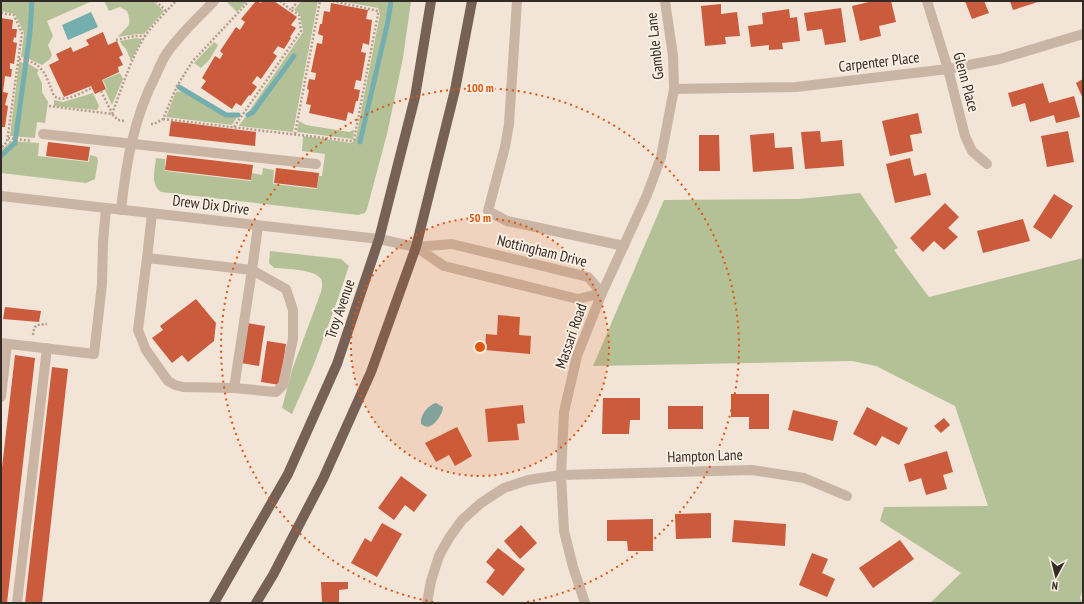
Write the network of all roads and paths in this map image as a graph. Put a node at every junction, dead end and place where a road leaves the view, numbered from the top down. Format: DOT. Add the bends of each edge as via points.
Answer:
graph roads {
  1 [pos="156,1"];
  2 [pos="176,1"];
  3 [pos="214,1"];
  4 [pos="250,1"];
  5 [pos="280,1"];
  6 [pos="298,1"];
  7 [pos="320,1"];
  8 [pos="333,1"];
  9 [pos="430,1"];
  10 [pos="472,1"];
  11 [pos="517,1"];
  12 [pos="665,1"];
  13 [pos="927,1"];
  14 [pos="291,10"];
  15 [pos="166,11"];
  16 [pos="1,13"];
  17 [pos="1083,34"];
  18 [pos="145,36"];
  19 [pos="116,40"];
  20 [pos="19,59"];
  21 [pos="948,69"];
  22 [pos="92,88"];
  23 [pos="674,89"];
  24 [pos="101,91"];
  25 [pos="49,106"];
  26 [pos="112,114"];
  27 [pos="137,123"];
  28 [pos="234,127"];
  29 [pos="43,134"];
  30 [pos="295,134"];
  31 [pos="8,138"];
  32 [pos="18,140"];
  33 [pos="132,144"];
  34 [pos="1,148"];
  35 [pos="316,164"];
  36 [pos="988,164"];
  37 [pos="1,196"];
  38 [pos="106,208"];
  39 [pos="121,210"];
  40 [pos="152,213"];
  41 [pos="258,226"];
  42 [pos="379,239"];
  43 [pos="624,246"];
  44 [pos="416,247"];
  45 [pos="147,258"];
  46 [pos="252,270"];
  47 [pos="602,293"];
  48 [pos="4,344"];
  49 [pos="47,348"];
  50 [pos="234,388"];
  51 [pos="1,397"];
  52 [pos="561,475"];
  53 [pos="846,496"];
  54 [pos="17,603"];
  55 [pos="214,603"];
  56 [pos="256,603"];
  57 [pos="426,603"];
  58 [pos="585,603"];
  1 -- 15 [label="path"];
  2 -- 15 [label="path"];
  3 -- 27 [label="street" via="166,54 150,85"];
  4 -- 28 [label="path" via="192,62 177,86 163,119"];
  5 -- 14 [label="path"];
  6 -- 14 [label="path"];
  7 -- 30 [label="path"];
  8 -- 30 [label="path" via="378,11 354,140"];
  9 -- 42 [label="main road, Troy Avenue" via="415,97"];
  10 -- 44 [label="main road" via="455,90"];
  11 -- 43 [label="street" via="509,124 488,212 507,221"];
  12 -- 23 [label="street, Gamble Lane" via="673,56"];
  13 -- 21 [label="street, Glenn Place"];
  14 -- 28 [label="path" via="299,15 301,31"];
  15 -- 18 [label="path"];
  16 -- 20 [label="path" via="14,15 22,33"];
  17 -- 21 [label="street, Carpenter Place" via="1000,59"];
  18 -- 19 [label="path"];
  18 -- 26 [label="path" via="127,72"];
  20 -- 22 [label="path" via="40,67 57,98 64,99"];
  20 -- 31 [label="path"];
  21 -- 23 [label="street, Carpenter Place" via="796,87"];
  21 -- 36 [label="street, Glenn Place" via="965,136 972,151"];
  23 -- 43 [label="street, Massari Road" via="661,157"];
  24 -- 26 [label="path"];
  25 -- 26 [label="path"];
  26 -- 27 [label="path" via="118,120"];
  27 -- 33 [label="street"];
  28 -- 30 [label="path"];
  29 -- 33 [label="street"];
  31 -- 32 [label="path"];
  31 -- 34 [label="path"];
  33 -- 35 [label="street"];
  33 -- 39 [label="street"];
  37 -- 38 [label="street, Drew Dix Drive"];
  38 -- 39 [label="street, Drew Dix Drive"];
  38 -- 49 [label="street" via="102,284 94,354"];
  39 -- 40 [label="street, Drew Dix Drive"];
  40 -- 41 [label="street, Drew Dix Drive"];
  40 -- 45 [label="street"];
  41 -- 42 [label="street, Drew Dix Drive"];
  41 -- 46 [label="street"];
  42 -- 44 [label="street, Drew Dix Drive"];
  42 -- 55 [label="main road, Troy Avenue" via="337,364 288,474"];
  43 -- 47 [label="street, Massari Road"];
  44 -- 47 [label="street" via="444,266 452,268 578,299"];
  44 -- 47 [label="street, Nottingham Drive" via="452,244 588,277"];
  44 -- 56 [label="main road" via="368,379 323,479"];
  45 -- 46 [label="street"];
  45 -- 50 [label="street" via="138,330 146,350 168,381 175,385"];
  46 -- 50 [label="street"];
  46 -- 50 [label="street" via="286,289 293,310 292,339 283,385 276,392"];
  47 -- 52 [label="street, Massari Road" via="577,356 564,412"];
  48 -- 49 [label="street"];
  48 -- 51 [label="street"];
  49 -- 54 [label="street"];
  52 -- 53 [label="street, Hampton Lane" via="752,470 804,478"];
  52 -- 57 [label="street, Hampton Lane" via="528,480 504,488 481,503 462,520 439,556"];
  52 -- 58 [label="street, Massari Road" via="564,531"];
}
